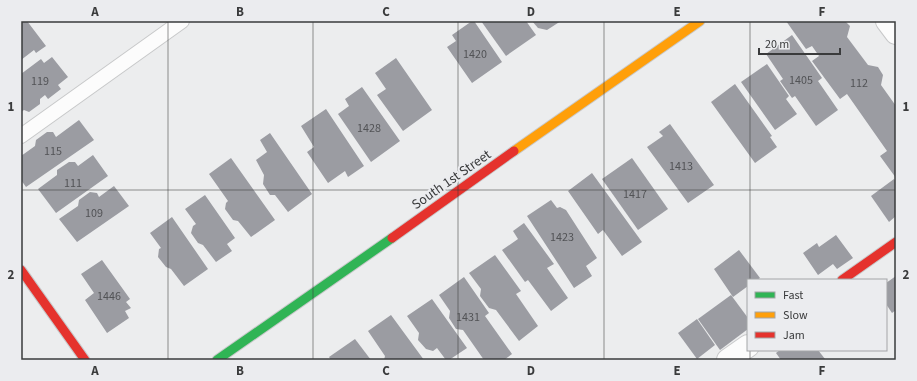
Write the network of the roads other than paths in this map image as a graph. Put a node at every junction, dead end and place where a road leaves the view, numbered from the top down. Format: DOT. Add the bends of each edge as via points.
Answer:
graph roads {
  1 [pos="182,21"];
  2 [pos="700,21"];
  3 [pos="887,21"];
  4 [pos="896,33"];
  5 [pos="21,136"];
  6 [pos="896,242"];
  7 [pos="21,270"];
  8 [pos="843,279"];
  9 [pos="747,347"];
  10 [pos="85,360"];
  11 [pos="217,360"];
  12 [pos="728,360"];
  1 -- 5 [label="lane"];
  2 -- 11 [label="street, South 1st Street"];
  3 -- 4 [label="street"];
  6 -- 8 [label="street"];
  7 -- 10 [label="street"];
  9 -- 12 [label="street"];
}
